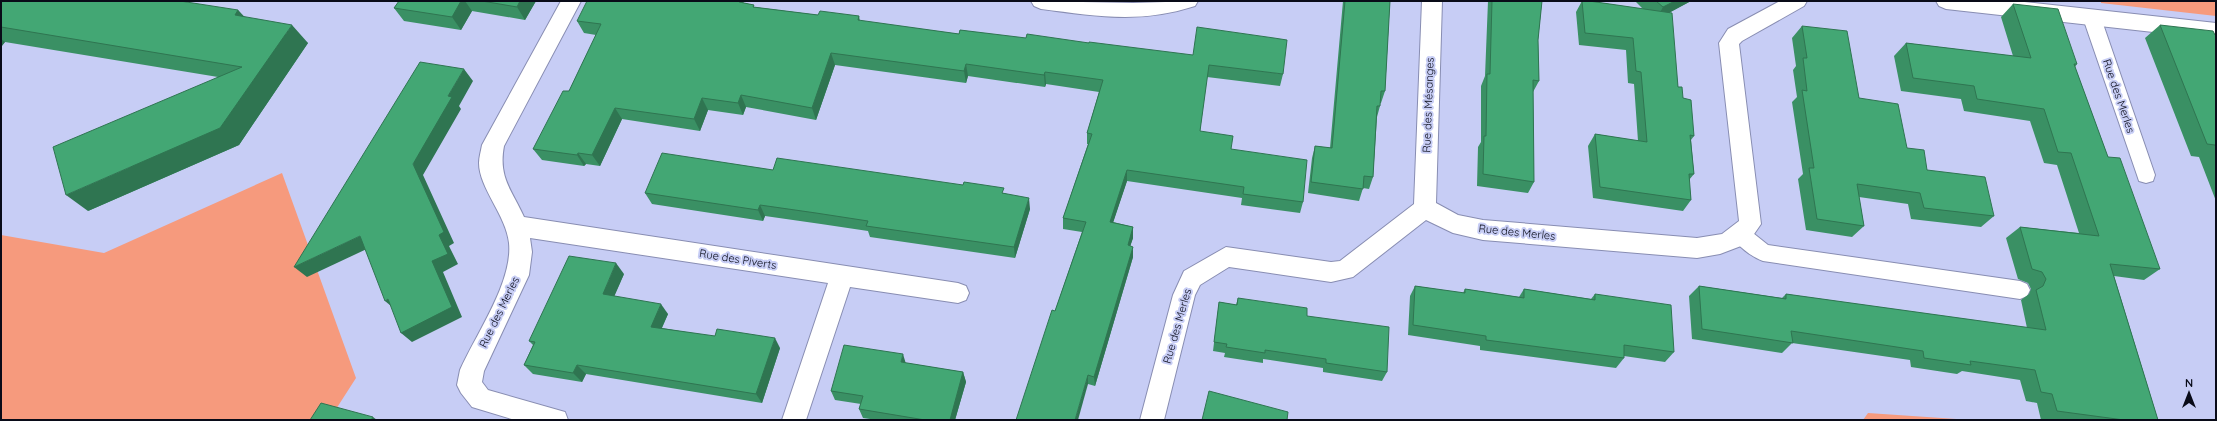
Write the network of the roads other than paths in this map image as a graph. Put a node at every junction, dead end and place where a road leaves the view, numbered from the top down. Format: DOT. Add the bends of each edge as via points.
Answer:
graph roads {
  1 [pos="571,1"];
  2 [pos="1041,1"];
  3 [pos="1188,1"];
  4 [pos="1432,1"];
  5 [pos="1797,1"];
  6 [pos="1946,1"];
  7 [pos="2092,18"];
  8 [pos="2216,31"];
  9 [pos="2146,175"];
  10 [pos="1425,208"];
  11 [pos="517,226"];
  12 [pos="1741,236"];
  13 [pos="842,275"];
  14 [pos="2020,290"];
  15 [pos="958,293"];
  16 [pos="556,420"];
  17 [pos="794,420"];
  18 [pos="1152,420"];
  1 -- 11 [label="street, Rue des Merles" via="493,145 490,164 494,180"];
  2 -- 3 [label="street" via="1123,11 1166,7"];
  4 -- 10 [label="street, Rue des Mésanges"];
  5 -- 12 [label="street" via="1735,35 1729,43 1750,224"];
  6 -- 7 [label="street"];
  7 -- 8 [label="street"];
  7 -- 9 [label="lane, Rue des Merles"];
  10 -- 12 [label="street, Rue des Merles" via="1453,223 1499,232 1697,248 1722,245"];
  10 -- 18 [label="street, Rue des Merles" via="1345,270 1331,272 1226,257 1192,278 1184,295"];
  11 -- 13 [label="street, Rue des Piverts"];
  11 -- 16 [label="street, Rue des Merles" via="522,246 518,275 472,370 469,385 481,399"];
  12 -- 14 [label="lane" via="1763,253"];
  13 -- 15 [label="street, Rue des Piverts"];
  13 -- 17 [label="street"];
}
